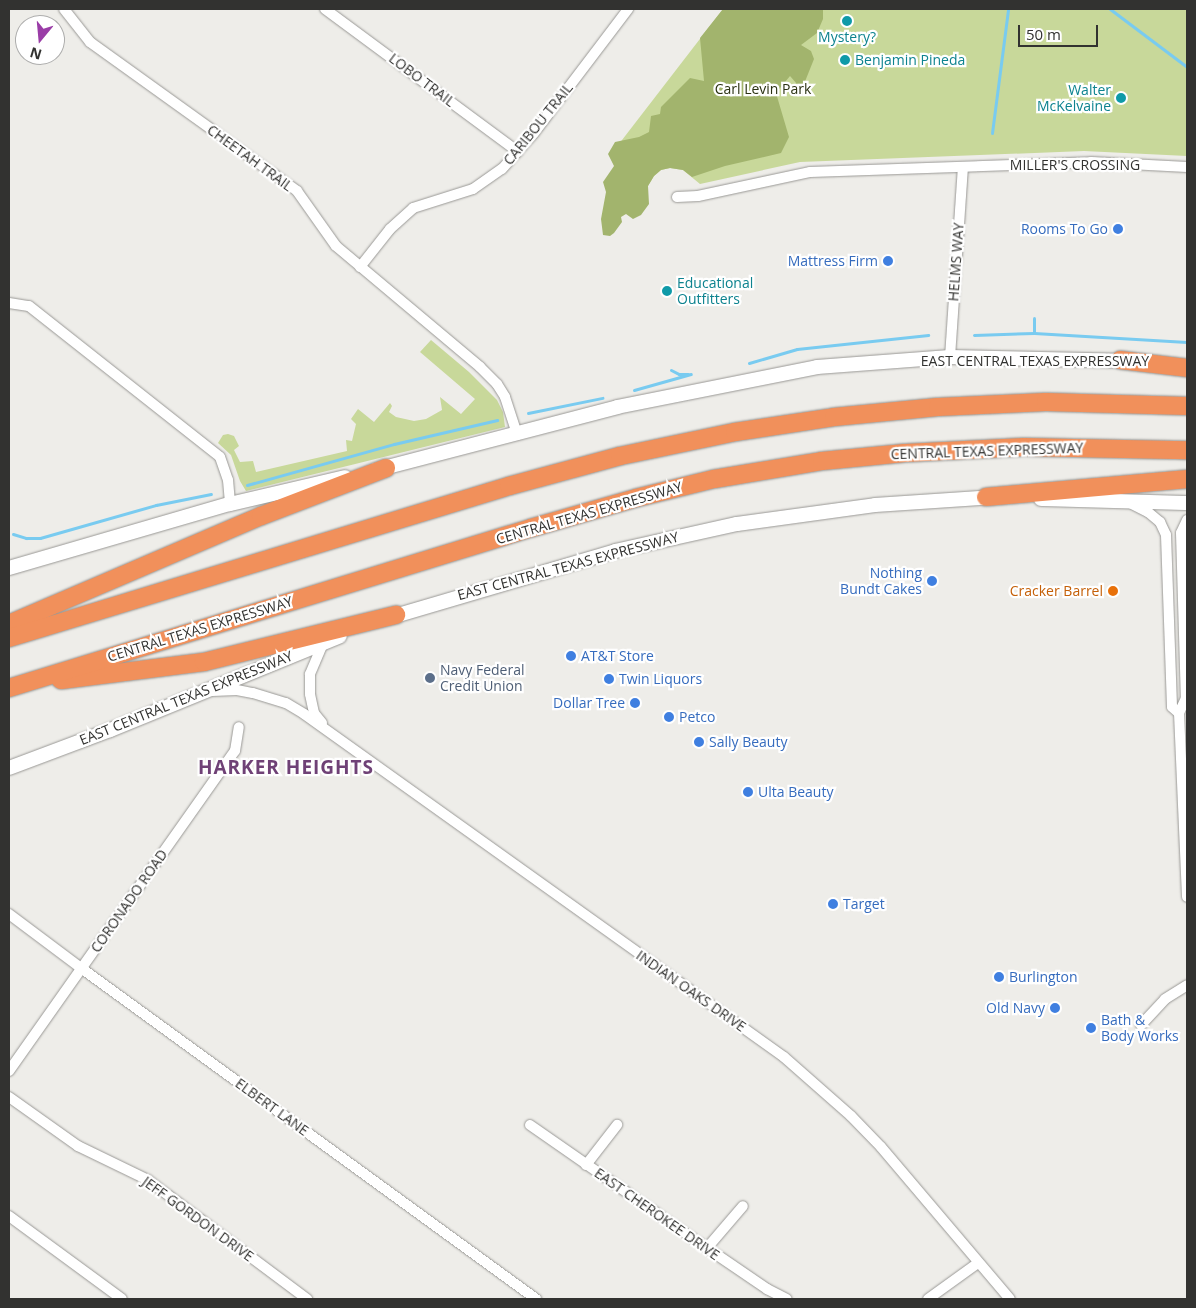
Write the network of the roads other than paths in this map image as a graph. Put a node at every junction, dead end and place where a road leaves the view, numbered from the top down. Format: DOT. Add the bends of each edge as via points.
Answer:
graph roads {
  1 [pos="64,9"];
  2 [pos="325,9"];
  3 [pos="628,9"];
  4 [pos="518,152"];
  5 [pos="963,166"];
  6 [pos="1187,167"];
  7 [pos="677,197"];
  8 [pos="360,267"];
  9 [pos="9,303"];
  10 [pos="950,357"];
  11 [pos="1120,360"];
  12 [pos="1187,363"];
  13 [pos="1187,368"];
  14 [pos="1187,406"];
  15 [pos="517,435"];
  16 [pos="1187,450"];
  17 [pos="386,468"];
  18 [pos="1187,480"];
  19 [pos="986,497"];
  20 [pos="1127,501"];
  21 [pos="1187,503"];
  22 [pos="230,504"];
  23 [pos="1187,520"];
  24 [pos="9,568"];
  25 [pos="396,615"];
  26 [pos="9,624"];
  27 [pos="9,638"];
  28 [pos="324,641"];
  29 [pos="10,687"];
  30 [pos="198,692"];
  31 [pos="1179,713"];
  32 [pos="240,727"];
  33 [pos="329,731"];
  34 [pos="9,768"];
  35 [pos="1187,898"];
  36 [pos="9,914"];
  37 [pos="80,968"];
  38 [pos="1187,985"];
  39 [pos="1141,1026"];
  40 [pos="9,1071"];
  41 [pos="9,1097"];
  42 [pos="530,1125"];
  43 [pos="617,1125"];
  44 [pos="586,1165"];
  45 [pos="743,1206"];
  46 [pos="9,1216"];
  47 [pos="707,1248"];
  48 [pos="978,1263"];
  49 [pos="122,1299"];
  50 [pos="307,1299"];
  51 [pos="536,1299"];
  52 [pos="787,1299"];
  53 [pos="928,1299"];
  54 [pos="1010,1299"];
  1 -- 8 [label="street, CHEETAH TRAIL" via="90,42 296,191 336,246"];
  2 -- 4 [label="street, LOBO TRAIL"];
  3 -- 4 [label="street, CARIBOU TRAIL"];
  4 -- 8 [label="street, CARIBOU TRAIL" via="502,169 473,189 425,203 401,217"];
  5 -- 6 [label="street, MILLER'S CROSSING" via="1091,162"];
  5 -- 7 [label="street, MILLER'S CROSSING" via="810,172 698,196"];
  5 -- 10 [label="street, HELMS WAY"];
  8 -- 15 [label="street, CHEETAH TRAIL" via="497,384 505,397"];
  9 -- 22 [label="street" via="29,306 220,457 228,480"];
  10 -- 11 [label="main road, EAST CENTRAL TEXAS EXPRESSWAY"];
  10 -- 15 [label="main road, EAST CENTRAL TEXAS EXPRESSWAY" via="817,367 617,407"];
  11 -- 12 [label="main road, EAST CENTRAL TEXAS EXPRESSWAY"];
  11 -- 13 [label="highway"];
  14 -- 27 [label="highway" via="1046,402 938,407 834,417 735,432 620,456 518,484"];
  15 -- 17 [label="main road, EAST CENTRAL TEXAS EXPRESSWAY"];
  16 -- 29 [label="highway, CENTRAL TEXAS EXPRESSWAY" via="1024,446 905,453 822,461 714,479 541,526"];
  17 -- 22 [label="main road, EAST CENTRAL TEXAS EXPRESSWAY"];
  17 -- 26 [label="highway" via="252,520"];
  18 -- 19 [label="highway"];
  19 -- 20 [label="main road, EAST CENTRAL TEXAS EXPRESSWAY"];
  19 -- 25 [label="main road, EAST CENTRAL TEXAS EXPRESSWAY" via="875,505 737,524 615,551"];
  20 -- 21 [label="main road, EAST CENTRAL TEXAS EXPRESSWAY"];
  20 -- 31 [label="street" via="1160,522 1166,535 1172,707"];
  22 -- 24 [label="main road, EAST CENTRAL TEXAS EXPRESSWAY"];
  23 -- 31 [label="street" via="1181,533 1186,698"];
  25 -- 28 [label="main road, EAST CENTRAL TEXAS EXPRESSWAY"];
  25 -- 29 [label="highway" via="204,662"];
  28 -- 30 [label="main road, EAST CENTRAL TEXAS EXPRESSWAY"];
  28 -- 33 [label="street" via="310,674 310,694 314,713"];
  30 -- 33 [label="street" via="237,690 268,697 286,703"];
  30 -- 34 [label="main road, EAST CENTRAL TEXAS EXPRESSWAY"];
  31 -- 35 [label="street"];
  32 -- 37 [label="street, CORONADO ROAD" via="235,751"];
  33 -- 48 [label="street, INDIAN OAKS DRIVE" via="784,1057 881,1147"];
  36 -- 37 [label="street, ELBERT LANE"];
  37 -- 40 [label="street, CORONADO ROAD"];
  37 -- 51 [label="street, ELBERT LANE"];
  38 -- 39 [label="street" via="1165,999"];
  41 -- 50 [label="street, JEFF GORDON DRIVE" via="78,1146 148,1180"];
  42 -- 44 [label="street, EAST CHEROKEE DRIVE"];
  43 -- 44 [label="street"];
  44 -- 47 [label="street, EAST CHEROKEE DRIVE"];
  45 -- 47 [label="street"];
  46 -- 49 [label="street"];
  47 -- 52 [label="street, EAST CHEROKEE DRIVE"];
  48 -- 53 [label="street"];
  48 -- 54 [label="street, INDIAN OAKS DRIVE"];
}
